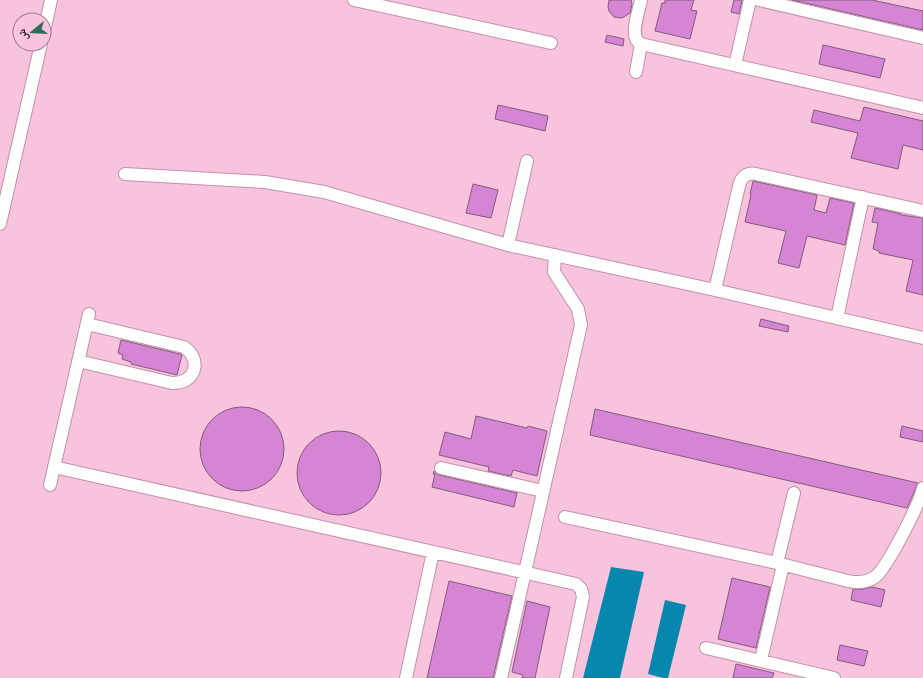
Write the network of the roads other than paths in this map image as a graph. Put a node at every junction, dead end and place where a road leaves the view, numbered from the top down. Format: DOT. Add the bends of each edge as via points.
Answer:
graph roads {
  1 [pos="51,0"];
  2 [pos="359,0"];
  3 [pos="642,0"];
  4 [pos="750,0"];
  5 [pos="759,0"];
  6 [pos="48,12"];
  7 [pos="923,38"];
  8 [pos="551,43"];
  9 [pos="641,44"];
  10 [pos="39,52"];
  11 [pos="735,65"];
  12 [pos="636,72"];
  13 [pos="923,108"];
  14 [pos="527,161"];
  15 [pos="125,174"];
  16 [pos="863,197"];
  17 [pos="923,210"];
  18 [pos="0,224"];
  19 [pos="508,245"];
  20 [pos="555,255"];
  21 [pos="714,290"];
  22 [pos="837,318"];
  23 [pos="923,338"];
  24 [pos="78,361"];
  25 [pos="54,468"];
  26 [pos="441,468"];
  27 [pos="50,485"];
  28 [pos="923,488"];
  29 [pos="543,491"];
  30 [pos="794,492"];
  31 [pos="565,517"];
  32 [pos="433,552"];
  33 [pos="780,564"];
  34 [pos="524,572"];
  35 [pos="706,648"];
  36 [pos="761,660"];
  37 [pos="406,678"];
  38 [pos="500,678"];
  39 [pos="566,678"];
  40 [pos="834,678"];
  1 -- 6 [label="street"];
  2 -- 8 [label="street"];
  3 -- 9 [label="street" via="634,34"];
  4 -- 11 [label="street"];
  5 -- 7 [label="street"];
  9 -- 11 [label="street"];
  9 -- 12 [label="street"];
  10 -- 18 [label="street"];
  11 -- 13 [label="street"];
  14 -- 19 [label="street"];
  15 -- 19 [label="street" via="245,181 304,188 344,197"];
  16 -- 17 [label="street"];
  16 -- 21 [label="street" via="756,174 746,175 741,179 739,186"];
  16 -- 22 [label="street"];
  19 -- 20 [label="street"];
  20 -- 21 [label="street"];
  20 -- 29 [label="street" via="554,272 578,309 581,325"];
  21 -- 22 [label="street"];
  22 -- 23 [label="street"];
  24 -- 24 [label="street" via="172,383 189,378 195,361 193,355 184,347 88,319"];
  24 -- 25 [label="street"];
  25 -- 27 [label="street"];
  25 -- 32 [label="street"];
  26 -- 29 [label="street"];
  28 -- 33 [label="street" via="917,506 884,567 871,579 854,582"];
  29 -- 34 [label="street"];
  30 -- 33 [label="street"];
  31 -- 33 [label="street"];
  32 -- 34 [label="street"];
  32 -- 37 [label="street"];
  33 -- 36 [label="street"];
  34 -- 38 [label="street"];
  34 -- 39 [label="street" via="572,583 579,586 583,593"];
  35 -- 36 [label="street"];
  36 -- 40 [label="street"];
}
